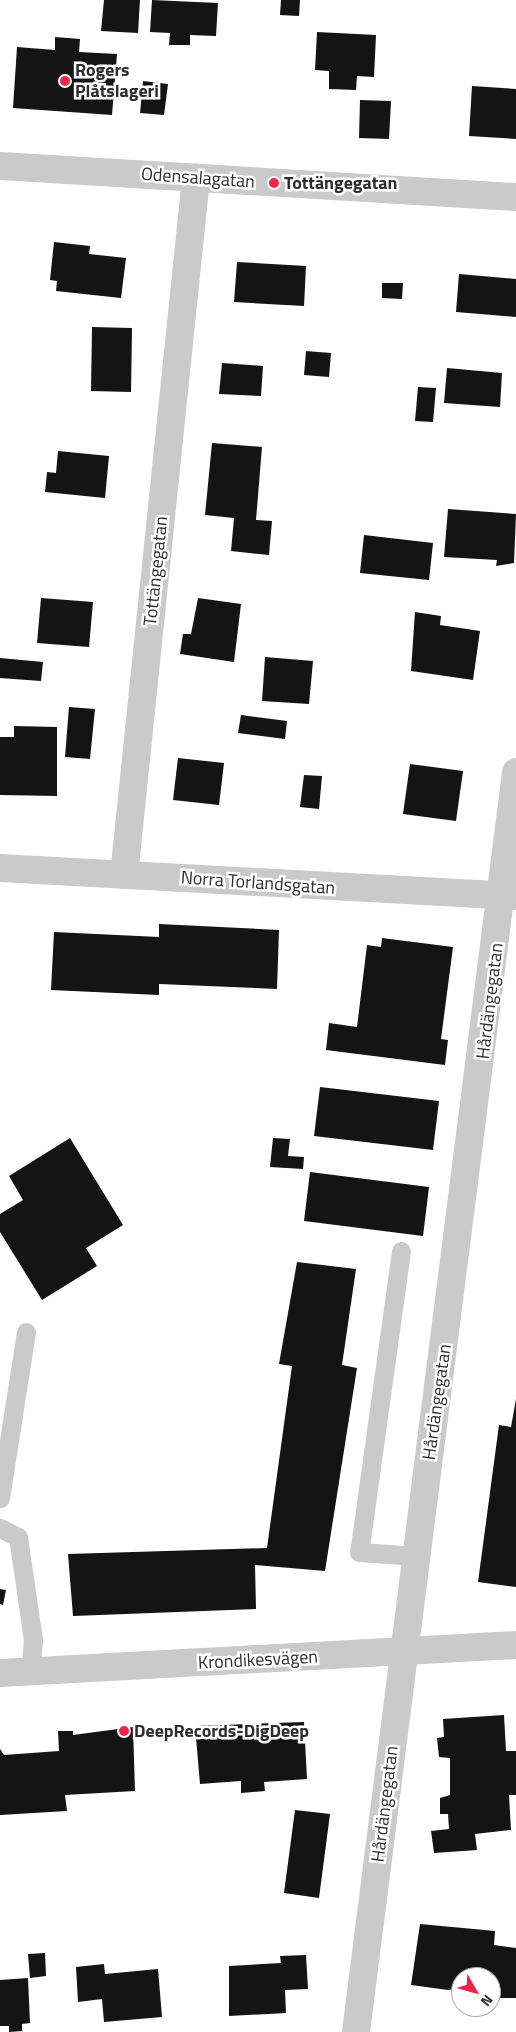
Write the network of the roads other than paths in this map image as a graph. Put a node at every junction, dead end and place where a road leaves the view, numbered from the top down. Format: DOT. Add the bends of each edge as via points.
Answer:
graph roads {
  1 [pos="0,166"];
  2 [pos="196,178"];
  3 [pos="516,197"];
  4 [pos="516,772"];
  5 [pos="0,868"];
  6 [pos="124,875"];
  7 [pos="510,897"];
  8 [pos="401,1251"];
  9 [pos="26,1332"];
  10 [pos="0,1498"];
  11 [pos="0,1528"];
  12 [pos="417,1556"];
  13 [pos="516,1645"];
  14 [pos="406,1651"];
  15 [pos="30,1672"];
  16 [pos="0,1673"];
  17 [pos="356,2032"];
  1 -- 2 [label="street, Odensalagatan"];
  2 -- 3 [label="street, Odensalagatan"];
  2 -- 6 [label="street, Tottängegatan"];
  4 -- 7 [label="street, Hårdängegatan"];
  5 -- 6 [label="street, Norra Torlandsgatan"];
  6 -- 7 [label="street, Norra Torlandsgatan"];
  7 -- 12 [label="street, Hårdängegatan"];
  8 -- 12 [label="lane" via="360,1552"];
  9 -- 10 [label="lane"];
  11 -- 15 [label="lane" via="18,1537 33,1640"];
  12 -- 14 [label="street, Hårdängegatan"];
  13 -- 14 [label="street, Krondikesvägen"];
  14 -- 15 [label="street, Krondikesvägen"];
  14 -- 17 [label="street, Hårdängegatan"];
  15 -- 16 [label="street, Krondikesvägen"];
}
